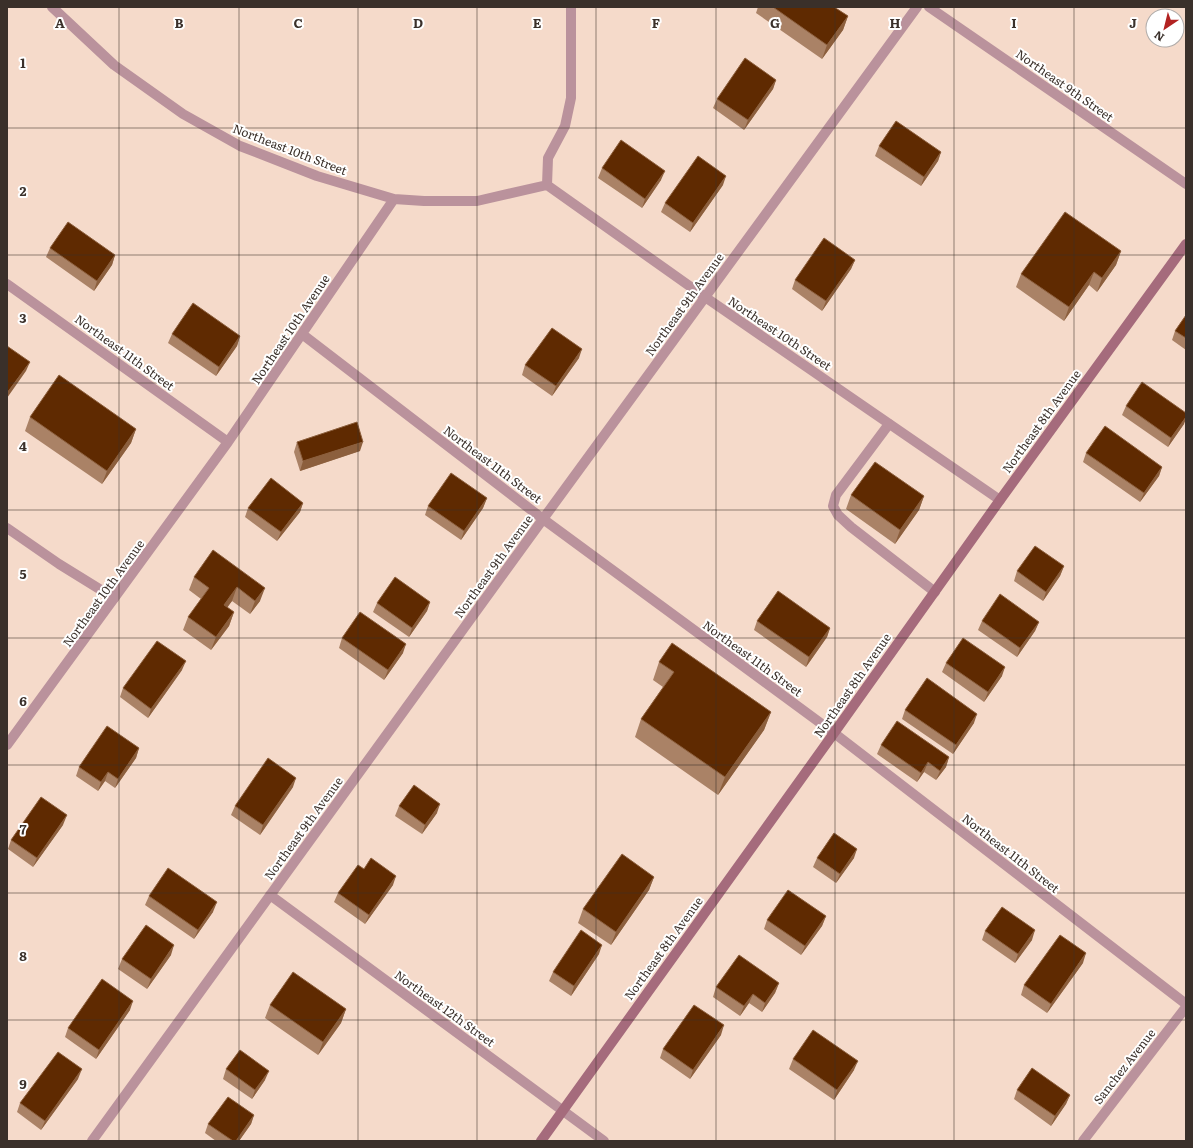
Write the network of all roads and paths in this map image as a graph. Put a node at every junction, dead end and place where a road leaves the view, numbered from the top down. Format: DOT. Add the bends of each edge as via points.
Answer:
graph roads {
  1 [pos="52,7"];
  2 [pos="571,7"];
  3 [pos="917,7"];
  4 [pos="929,7"];
  5 [pos="1186,184"];
  6 [pos="547,185"];
  7 [pos="394,199"];
  8 [pos="1186,244"];
  9 [pos="7,284"];
  10 [pos="704,297"];
  11 [pos="302,334"];
  12 [pos="889,424"];
  13 [pos="228,442"];
  14 [pos="1000,500"];
  15 [pos="543,519"];
  16 [pos="7,528"];
  17 [pos="935,592"];
  18 [pos="114,598"];
  19 [pos="834,734"];
  20 [pos="7,745"];
  21 [pos="270,896"];
  22 [pos="1186,1006"];
  23 [pos="563,1110"];
  24 [pos="92,1141"];
  25 [pos="541,1141"];
  26 [pos="604,1141"];
  27 [pos="1083,1141"];
  1 -- 7 [label="street, Northeast 10th Street" via="114,65 183,114 240,146 317,176"];
  2 -- 6 [label="street" via="571,98 565,126 548,158"];
  3 -- 10 [label="street, Northeast 9th Avenue"];
  4 -- 5 [label="street, Northeast 9th Street"];
  6 -- 7 [label="street" via="477,201"];
  6 -- 10 [label="street, Northeast 10th Street"];
  7 -- 11 [label="street, Northeast 10th Avenue"];
  8 -- 14 [label="main road, Northeast 8th Avenue"];
  9 -- 13 [label="street, Northeast 11th Street"];
  10 -- 12 [label="street, Northeast 10th Street"];
  10 -- 15 [label="street, Northeast 9th Avenue"];
  11 -- 13 [label="street, Northeast 10th Avenue"];
  11 -- 15 [label="street, Northeast 11th Street"];
  12 -- 14 [label="street, Northeast 10th Street"];
  12 -- 17 [label="street" via="836,495 833,506 838,515 852,527"];
  13 -- 18 [label="street, Northeast 10th Avenue"];
  14 -- 17 [label="main road, Northeast 8th Avenue"];
  15 -- 19 [label="street, Northeast 11th Street"];
  15 -- 21 [label="street, Northeast 9th Avenue"];
  16 -- 18 [label="street"];
  17 -- 19 [label="main road, Northeast 8th Avenue"];
  18 -- 20 [label="street, Northeast 10th Avenue"];
  19 -- 22 [label="street, Northeast 11th Street"];
  19 -- 23 [label="main road, Northeast 8th Avenue"];
  21 -- 23 [label="street, Northeast 12th Street"];
  21 -- 24 [label="street, Northeast 9th Avenue"];
  22 -- 27 [label="street, Sanchez Avenue"];
  23 -- 25 [label="main road, Northeast 8th Avenue"];
  23 -- 26 [label="street, Northeast 12th Street"];
}
